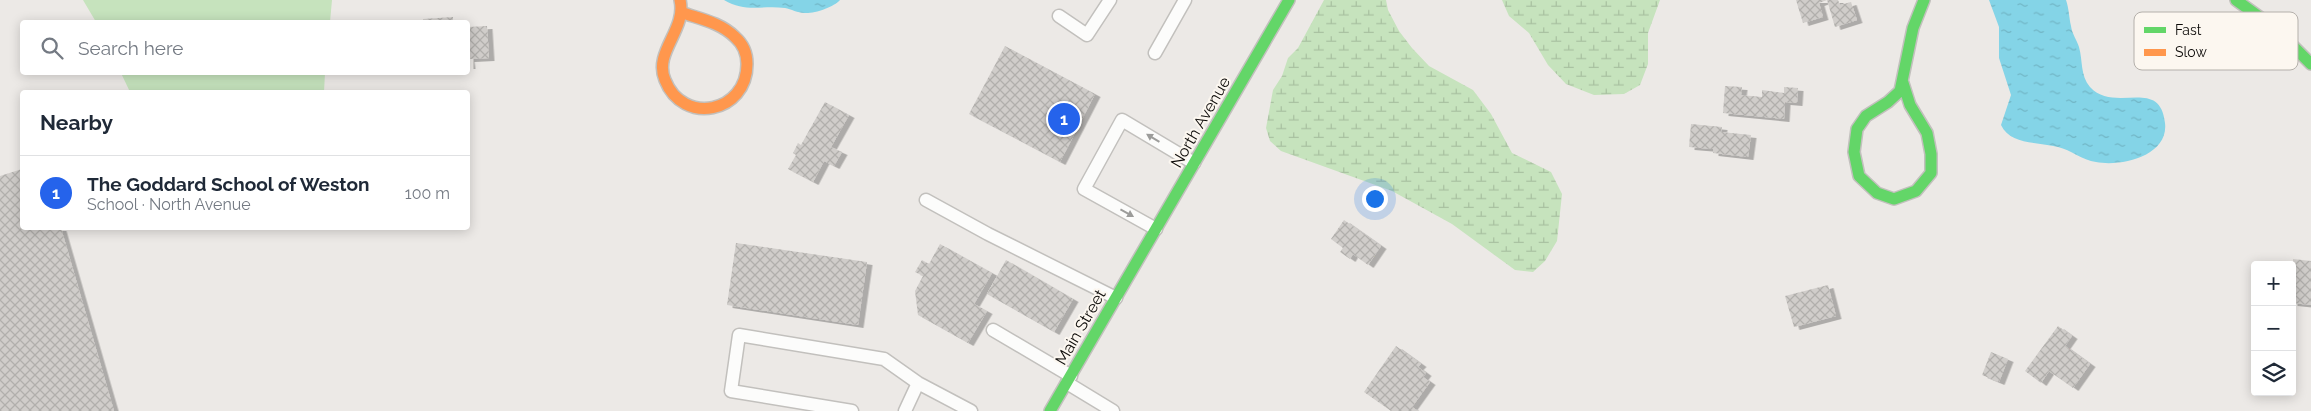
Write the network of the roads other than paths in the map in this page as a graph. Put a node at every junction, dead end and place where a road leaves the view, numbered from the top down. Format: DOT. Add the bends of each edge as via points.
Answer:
graph roads {
  1 [pos="680,0"];
  2 [pos="1110,0"];
  3 [pos="1185,0"];
  4 [pos="1289,0"];
  5 [pos="1924,0"];
  6 [pos="2236,0"];
  7 [pos="2256,12"];
  8 [pos="683,13"];
  9 [pos="1059,16"];
  10 [pos="2298,49"];
  11 [pos="1154,53"];
  12 [pos="2311,64"];
  13 [pos="1903,84"];
  14 [pos="1194,163"];
  15 [pos="926,200"];
  16 [pos="1156,229"];
  17 [pos="1138,260"];
  18 [pos="1116,298"];
  19 [pos="993,330"];
  20 [pos="1069,380"];
  21 [pos="918,383"];
  22 [pos="852,411"];
  23 [pos="905,411"];
  24 [pos="971,411"];
  25 [pos="1050,411"];
  26 [pos="1113,411"];
  1 -- 8 [label="street"];
  2 -- 9 [label="lane" via="1087,35"];
  3 -- 11 [label="lane"];
  4 -- 14 [label="street, North Avenue"];
  5 -- 13 [label="street" via="1913,28"];
  6 -- 7 [label="street"];
  8 -- 8 [label="street" via="666,50 664,78 673,95 689,107 718,108 734,98 745,83 746,55 730,33"];
  10 -- 12 [label="street"];
  13 -- 13 [label="street" via="1888,102 1866,116 1857,129 1854,152 1859,176 1876,193 1894,199 1916,191 1931,172 1927,133 1910,105"];
  14 -- 16 [label="street, North Avenue"];
  14 -- 16 [label="lane, one-way" via="1122,120 1084,189"];
  15 -- 18 [label="lane"];
  16 -- 17 [label="street, North Avenue"];
  17 -- 18 [label="street, Main Street"];
  18 -- 20 [label="street, Main Street"];
  19 -- 20 [label="lane"];
  20 -- 25 [label="street, Main Street"];
  20 -- 26 [label="lane"];
  21 -- 22 [label="lane" via="884,359 739,335 731,391"];
  21 -- 23 [label="lane"];
  21 -- 24 [label="lane"];
}
